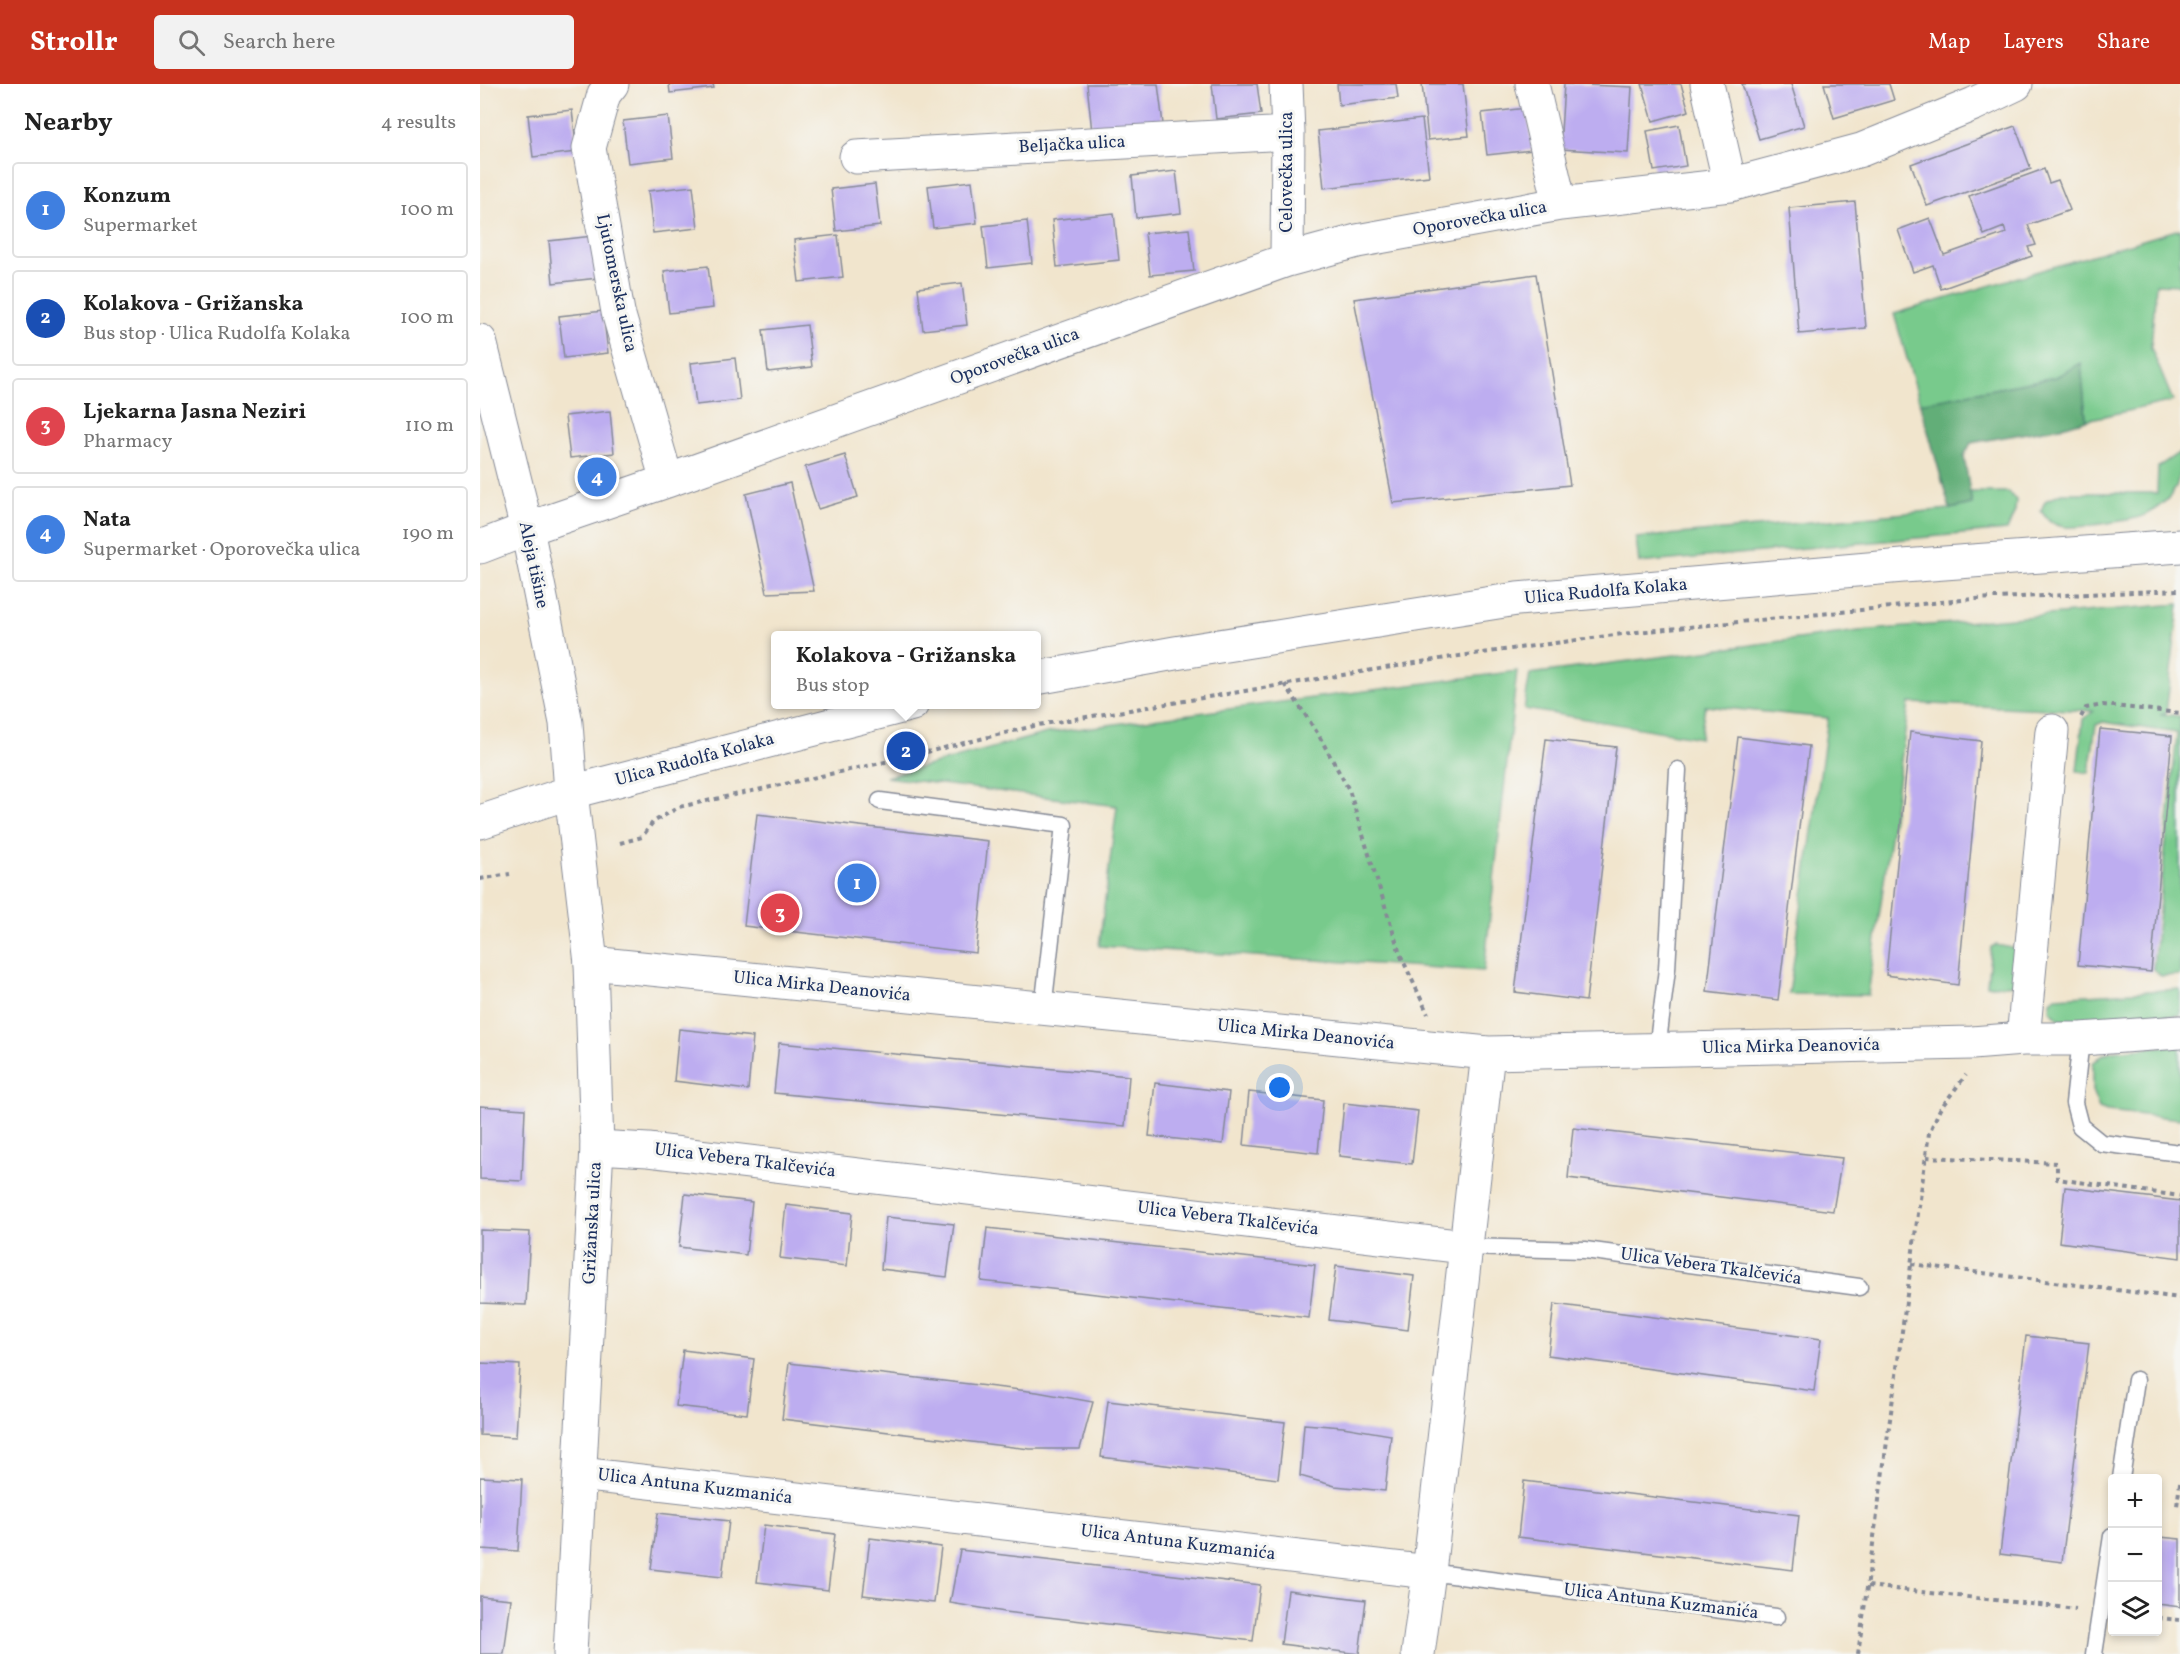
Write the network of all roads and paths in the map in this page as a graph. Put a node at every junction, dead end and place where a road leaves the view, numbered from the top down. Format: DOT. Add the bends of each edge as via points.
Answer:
graph roads {
  1 [pos="612,84"];
  2 [pos="1286,84"];
  3 [pos="1532,84"];
  4 [pos="1707,84"];
  5 [pos="2016,84"];
  6 [pos="1288,133"];
  7 [pos="856,157"];
  8 [pos="1730,185"];
  9 [pos="1560,204"];
  10 [pos="1287,260"];
  11 [pos="480,341"];
  12 [pos="667,481"];
  13 [pos="527,529"];
  14 [pos="2180,546"];
  15 [pos="480,547"];
  16 [pos="2180,590"];
  17 [pos="1041,677"];
  18 [pos="1285,684"];
  19 [pos="896,709"];
  20 [pos="2180,712"];
  21 [pos="2066,725"];
  22 [pos="1678,770"];
  23 [pos="570,792"];
  24 [pos="880,801"];
  25 [pos="480,822"];
  26 [pos="620,843"];
  27 [pos="510,874"];
  28 [pos="480,879"];
  29 [pos="591,963"];
  30 [pos="1421,997"];
  31 [pos="1043,1009"];
  32 [pos="2180,1032"];
  33 [pos="2023,1039"];
  34 [pos="2081,1039"];
  35 [pos="1657,1050"];
  36 [pos="1488,1053"];
  37 [pos="1968,1072"];
  38 [pos="597,1147"];
  39 [pos="2180,1153"];
  40 [pos="1926,1157"];
  41 [pos="2180,1196"];
  42 [pos="1465,1247"];
  43 [pos="1911,1264"];
  44 [pos="1859,1287"];
  45 [pos="2180,1298"];
  46 [pos="2136,1380"];
  47 [pos="580,1474"];
  48 [pos="2122,1474"];
  49 [pos="2180,1483"];
  50 [pos="2180,1507"];
  51 [pos="2108,1564"];
  52 [pos="1429,1572"];
  53 [pos="1868,1586"];
  54 [pos="2101,1612"];
  55 [pos="1776,1617"];
  56 [pos="2162,1618"];
  57 [pos="2180,1620"];
  58 [pos="570,1654"];
  59 [pos="1418,1654"];
  60 [pos="1858,1654"];
  61 [pos="2094,1654"];
  1 -- 12 [label="street, Ljutomerska ulica" via="604,94 589,148 618,312"];
  2 -- 6 [label="street, Celovečka ulica"];
  3 -- 9 [label="street, Oporovečka ulica"];
  4 -- 8 [label="street"];
  5 -- 8 [label="street, Oporovečka ulica" via="1861,150"];
  6 -- 7 [label="street, Beljačka ulica"];
  6 -- 10 [label="street, Celovečka ulica"];
  8 -- 9 [label="street, Oporovečka ulica"];
  9 -- 10 [label="street, Oporovečka ulica" via="1357,241"];
  10 -- 12 [label="street, Oporovečka ulica"];
  11 -- 13 [label="street, Aleja tišine"];
  12 -- 13 [label="street, Oporovečka ulica"];
  13 -- 15 [label="street, Oporovečka ulica"];
  13 -- 23 [label="street, Aleja tišine" via="566,723"];
  14 -- 17 [label="street, Ulica Rudolfa Kolaka" via="1517,599"];
  16 -- 18 [label="path" via="1973,599 1637,632"];
  18 -- 26 [label="path" via="1038,725 679,807 653,822 642,837"];
  18 -- 30 [label="path" via="1349,790 1401,954"];
  19 -- 23 [label="street, Ulica Rudolfa Kolaka"];
  20 -- 21 [label="path" via="2103,705 2086,708"];
  21 -- 33 [label="street"];
  22 -- 35 [label="lane" via="1667,969"];
  23 -- 25 [label="street, Ulica Rudolfa Kolaka"];
  23 -- 29 [label="street, Grižanska ulica"];
  24 -- 31 [label="lane" via="1064,825"];
  27 -- 28 [label="path"];
  29 -- 31 [label="street, Ulica Mirka Deanovića"];
  29 -- 38 [label="street, Grižanska ulica"];
  31 -- 36 [label="street, Ulica Mirka Deanovića"];
  32 -- 34 [label="street, Ulica Mirka Deanovića"];
  33 -- 34 [label="street, Ulica Mirka Deanovića"];
  33 -- 35 [label="street, Ulica Mirka Deanovića"];
  34 -- 39 [label="lane" via="2074,1103 2080,1126 2101,1143"];
  35 -- 36 [label="street, Ulica Mirka Deanovića"];
  36 -- 42 [label="street"];
  37 -- 40 [label="path" via="1940,1109 1929,1133"];
  38 -- 42 [label="street, Ulica Vebera Tkalčevića" via="671,1152"];
  38 -- 47 [label="street, Grižanska ulica"];
  40 -- 41 [label="path" via="2057,1163 2057,1179"];
  40 -- 43 [label="path"];
  42 -- 44 [label="lane, Ulica Vebera Tkalčevića" via="1585,1250"];
  42 -- 52 [label="street"];
  43 -- 45 [label="path"];
  43 -- 53 [label="path"];
  46 -- 48 [label="lane"];
  47 -- 52 [label="street, Ulica Antuna Kuzmanića"];
  47 -- 58 [label="street, Grižanska ulica"];
  49 -- 50 [label="path"];
  51 -- 54 [label="lane"];
  52 -- 55 [label="lane, Ulica Antuna Kuzmanića"];
  52 -- 59 [label="street"];
  53 -- 54 [label="path"];
  53 -- 60 [label="path"];
  54 -- 61 [label="lane"];
  56 -- 57 [label="path"];
}
